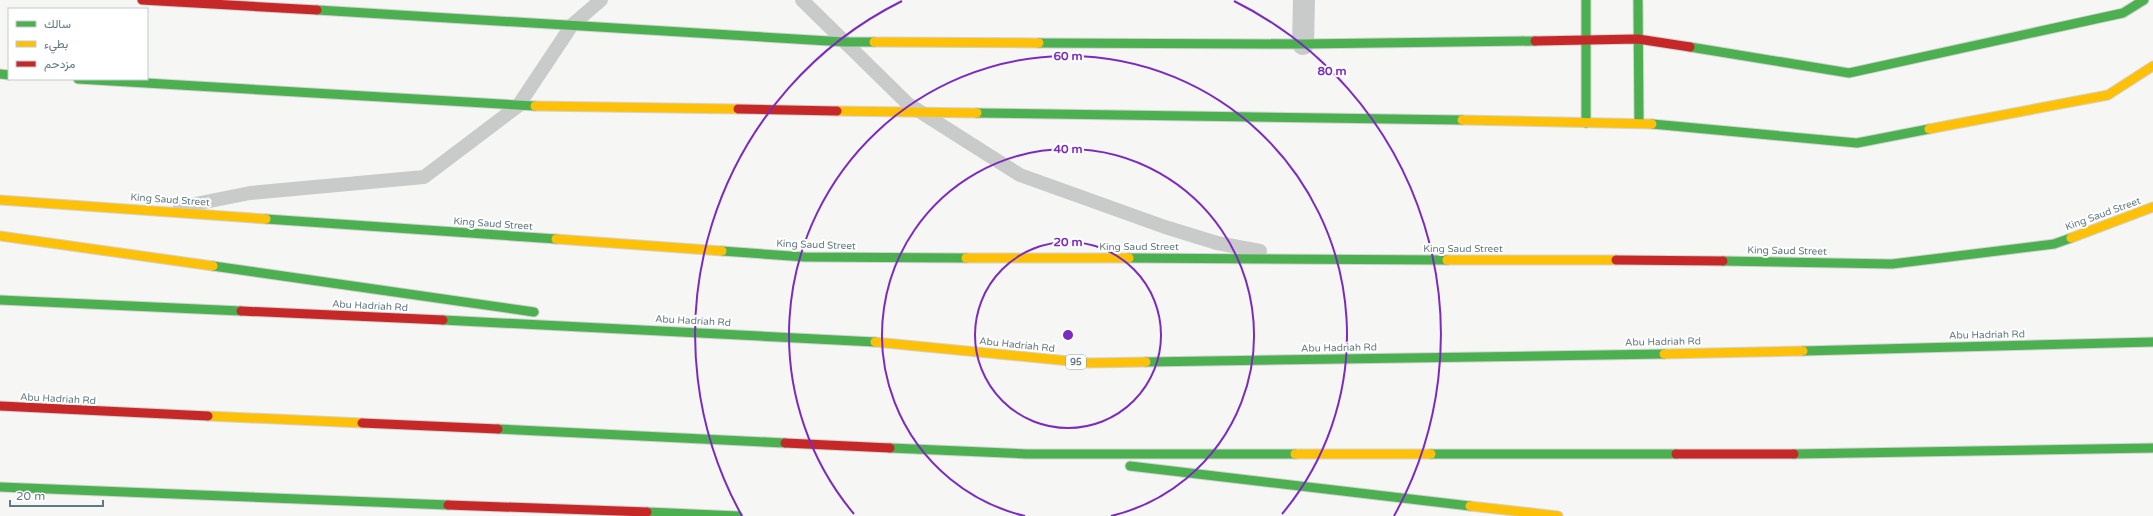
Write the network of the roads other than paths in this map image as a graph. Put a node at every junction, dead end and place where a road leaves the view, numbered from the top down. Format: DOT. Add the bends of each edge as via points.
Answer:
graph roads {
  1 [pos="142,0"];
  2 [pos="601,0"];
  3 [pos="802,0"];
  4 [pos="1304,0"];
  5 [pos="1586,0"];
  6 [pos="1638,0"];
  7 [pos="2144,0"];
  8 [pos="572,25"];
  9 [pos="1586,39"];
  10 [pos="1638,39"];
  11 [pos="845,42"];
  12 [pos="1303,44"];
  13 [pos="2153,66"];
  14 [pos="94,80"];
  15 [pos="518,106"];
  16 [pos="922,113"];
  17 [pos="1586,123"];
  18 [pos="1639,124"];
  19 [pos="0,200"];
  20 [pos="2153,207"];
  21 [pos="161,211"];
  22 [pos="0,236"];
  23 [pos="1298,259"];
  24 [pos="0,300"];
  25 [pos="544,313"];
  26 [pos="567,317"];
  27 [pos="662,330"];
  28 [pos="2153,342"];
  29 [pos="0,406"];
  30 [pos="2153,448"];
  31 [pos="1027,454"];
  32 [pos="0,487"];
  33 [pos="738,516"];
  34 [pos="1558,516"];
  1 -- 8 [label="main road"];
  2 -- 8 [label="lane"];
  3 -- 11 [label="lane"];
  4 -- 12 [label="street"];
  5 -- 9 [label="main road"];
  6 -- 10 [label="main road"];
  7 -- 10 [label="main road" via="2123,13 1849,73"];
  8 -- 11 [label="main road"];
  8 -- 15 [label="lane"];
  9 -- 10 [label="main road"];
  9 -- 12 [label="main road"];
  9 -- 17 [label="main road"];
  10 -- 18 [label="main road"];
  11 -- 12 [label="main road"];
  11 -- 16 [label="lane" via="908,104"];
  13 -- 18 [label="main road" via="2108,95 1857,143"];
  14 -- 15 [label="main road"];
  15 -- 16 [label="main road"];
  15 -- 21 [label="lane" via="424,176 250,193"];
  16 -- 17 [label="main road"];
  16 -- 23 [label="lane" via="1020,175 1164,227 1217,243"];
  17 -- 18 [label="main road"];
  19 -- 21 [label="main road, King Saud Street"];
  20 -- 23 [label="main road, King Saud Street" via="2054,244 1892,264"];
  21 -- 23 [label="main road, King Saud Street" via="805,257"];
  22 -- 25 [label="main road"];
  24 -- 27 [label="main road, Abu Hadriah Rd / 95"];
  26 -- 27 [label="main road"];
  27 -- 28 [label="main road, Abu Hadriah Rd / 95" via="846,339 1089,363 1766,352"];
  29 -- 31 [label="main road, Abu Hadriah Rd"];
  30 -- 31 [label="main road, Abu Hadriah Rd" via="1776,454"];
  31 -- 34 [label="main road"];
  32 -- 33 [label="main road"];
}
